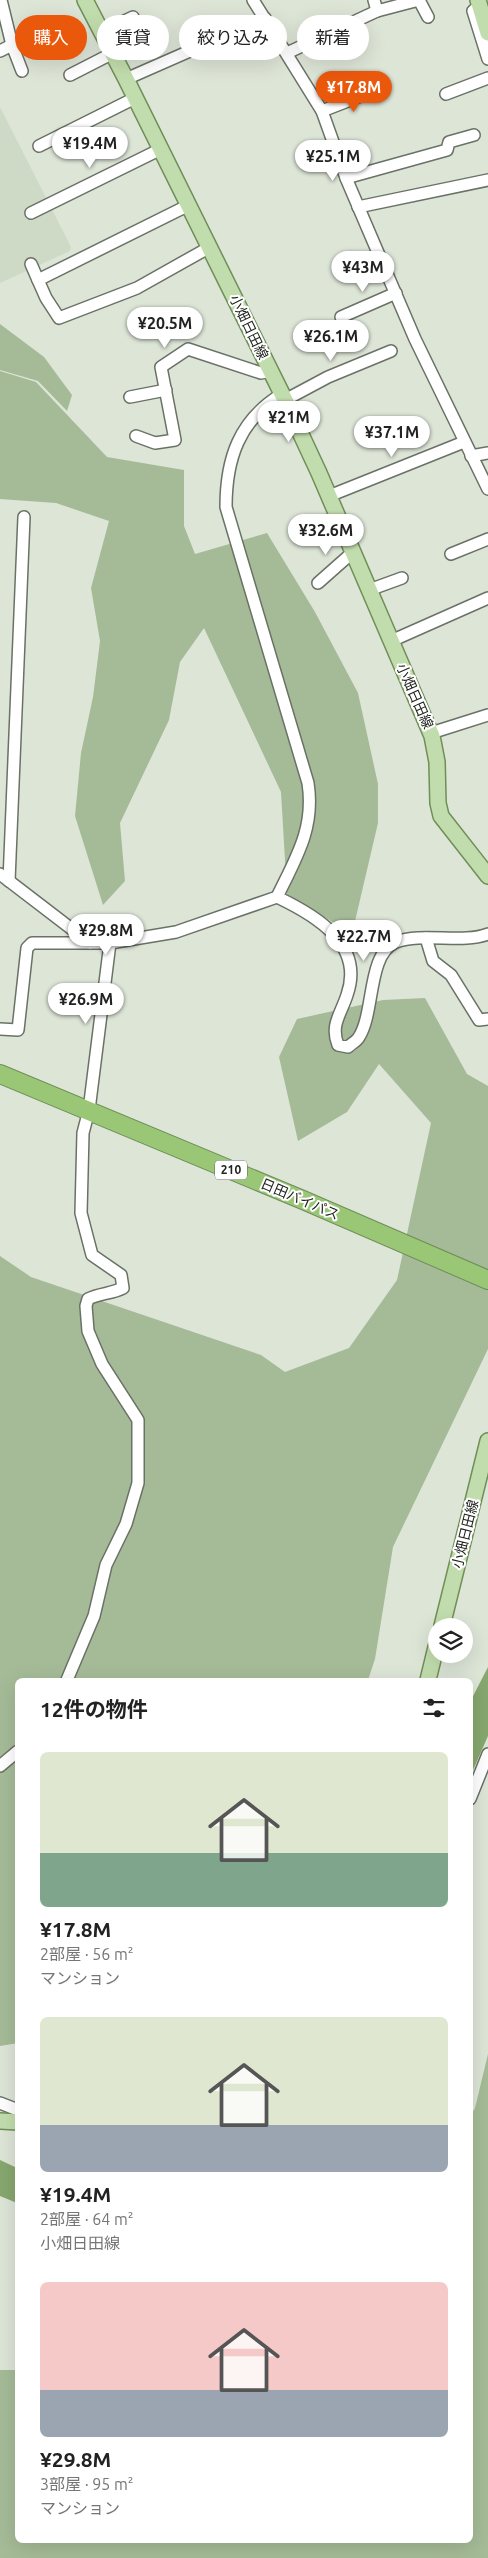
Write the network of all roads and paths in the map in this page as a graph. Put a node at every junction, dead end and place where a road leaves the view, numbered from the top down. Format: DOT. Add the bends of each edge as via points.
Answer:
graph roads {
  1 [pos="1,0"];
  2 [pos="85,0"];
  3 [pos="253,0"];
  4 [pos="478,3"];
  5 [pos="375,5"];
  6 [pos="263,15"];
  7 [pos="428,17"];
  8 [pos="97,24"];
  9 [pos="488,33"];
  10 [pos="15,42"];
  11 [pos="12,44"];
  12 [pos="0,51"];
  13 [pos="287,53"];
  14 [pos="179,55"];
  15 [pos="488,59"];
  16 [pos="99,60"];
  17 [pos="116,60"];
  18 [pos="22,71"];
  19 [pos="70,75"];
  20 [pos="126,78"];
  21 [pos="488,78"];
  22 [pos="376,90"];
  23 [pos="446,94"];
  24 [pos="136,98"];
  25 [pos="322,110"];
  26 [pos="474,134"];
  27 [pos="39,146"];
  28 [pos="161,150"];
  29 [pos="346,178"];
  30 [pos="488,180"];
  31 [pos="189,205"];
  32 [pos="358,207"];
  33 [pos="31,213"];
  34 [pos="210,247"];
  35 [pos="31,264"];
  36 [pos="38,280"];
  37 [pos="396,293"];
  38 [pos="341,317"];
  39 [pos="391,351"];
  40 [pos="271,371"];
  41 [pos="166,390"];
  42 [pos="130,397"];
  43 [pos="283,397"];
  44 [pos="136,436"];
  45 [pos="464,442"];
  46 [pos="488,453"];
  47 [pos="471,456"];
  48 [pos="488,489"];
  49 [pos="329,496"];
  50 [pos="24,516"];
  51 [pos="488,538"];
  52 [pos="353,552"];
  53 [pos="451,554"];
  54 [pos="402,578"];
  55 [pos="318,583"];
  56 [pos="369,590"];
  57 [pos="488,598"];
  58 [pos="391,641"];
  59 [pos="488,715"];
  60 [pos="431,733"];
  61 [pos="488,876"];
  62 [pos="4,878"];
  63 [pos="277,897"];
  64 [pos="488,934"];
  65 [pos="426,938"];
  66 [pos="90,943"];
  67 [pos="110,943"];
  68 [pos="488,1019"];
  69 [pos="0,1028"];
  70 [pos="0,1074"];
  71 [pos="88,1110"];
  72 [pos="488,1280"];
  73 [pos="488,1444"];
  74 [pos="444,1618"];
  75 [pos="432,1663"];
  76 [pos="68,1678"];
  77 [pos="428,1678"];
  78 [pos="15,1754"];
  79 [pos="488,1754"];
  80 [pos="0,1766"];
  81 [pos="473,1791"];
  82 [pos="0,2104"];
  83 [pos="15,2109"];
  84 [pos="0,2121"];
  85 [pos="15,2122"];
  1 -- 11 [label="street"];
  2 -- 8 [label="main road, 小畑日田線"];
  3 -- 6 [label="street"];
  4 -- 9 [label="main road"];
  4 -- 15 [label="street" via="473,11"];
  5 -- 7 [label="street" via="419,0"];
  5 -- 13 [label="street"];
  10 -- 11 [label="street"];
  11 -- 12 [label="street"];
  11 -- 18 [label="street"];
  13 -- 25 [label="street"];
  14 -- 20 [label="street"];
  16 -- 19 [label="street"];
  17 -- 20 [label="main road, 小畑日田線"];
  20 -- 24 [label="main road, 小畑日田線"];
  21 -- 23 [label="street"];
  22 -- 25 [label="street"];
  24 -- 27 [label="street"];
  24 -- 28 [label="main road, 小畑日田線"];
  25 -- 29 [label="street"];
  26 -- 29 [label="street" via="449,142 447,150"];
  28 -- 31 [label="main road, 小畑日田線"];
  28 -- 33 [label="street"];
  29 -- 32 [label="street"];
  30 -- 32 [label="street"];
  31 -- 34 [label="main road, 小畑日田線"];
  31 -- 36 [label="street"];
  32 -- 37 [label="street"];
  34 -- 36 [label="street" via="137,288 59,318"];
  34 -- 40 [label="main road, 小畑日田線"];
  35 -- 36 [label="street"];
  37 -- 38 [label="street"];
  37 -- 45 [label="street"];
  39 -- 43 [label="street"];
  40 -- 41 [label="street" via="261,373 188,349 161,367"];
  40 -- 43 [label="main road, 小畑日田線"];
  41 -- 42 [label="street"];
  41 -- 44 [label="street" via="176,440 155,443"];
  43 -- 49 [label="main road, 小畑日田線"];
  43 -- 63 [label="street" via="257,413 231,456 226,479 226,507 308,783 311,803 301,850"];
  45 -- 47 [label="street"];
  45 -- 49 [label="street"];
  46 -- 47 [label="street"];
  47 -- 48 [label="street"];
  49 -- 52 [label="main road, 小畑日田線"];
  50 -- 62 [label="street"];
  51 -- 53 [label="street"];
  52 -- 55 [label="street"];
  52 -- 56 [label="main road, 小畑日田線"];
  54 -- 56 [label="street"];
  56 -- 58 [label="main road, 小畑日田線"];
  57 -- 58 [label="street"];
  58 -- 60 [label="main road, 小畑日田線"];
  59 -- 60 [label="street"];
  60 -- 61 [label="main road, 小畑日田線" via="441,816"];
  62 -- 66 [label="street"];
  63 -- 65 [label="street" via="304,910 340,940 349,962 350,976 348,994 335,1023 334,1035 338,1046 348,1047 359,1037 378,961 384,950 396,942"];
  63 -- 67 [label="street" via="176,932"];
  64 -- 65 [label="street"];
  65 -- 68 [label="street" via="432,961 451,975 479,1020"];
  66 -- 67 [label="street"];
  66 -- 69 [label="street" via="32,943 27,948 18,1030"];
  67 -- 71 [label="street"];
  70 -- 71 [label="highway, 日田バイパス / 210"];
  71 -- 72 [label="highway, 日田バイパス / 210"];
  71 -- 76 [label="street" via="83,1134 81,1213 84,1232 92,1255 121,1275 123,1288 88,1299 88,1331 102,1364 138,1420 138,1483 126,1524 106,1565 94,1616"];
  73 -- 74 [label="main road, 小畑日田線"];
  75 -- 77 [label="main road"];
  78 -- 80 [label="street"];
  79 -- 81 [label="street"];
  82 -- 83 [label="street"];
  84 -- 85 [label="main road"];
}
